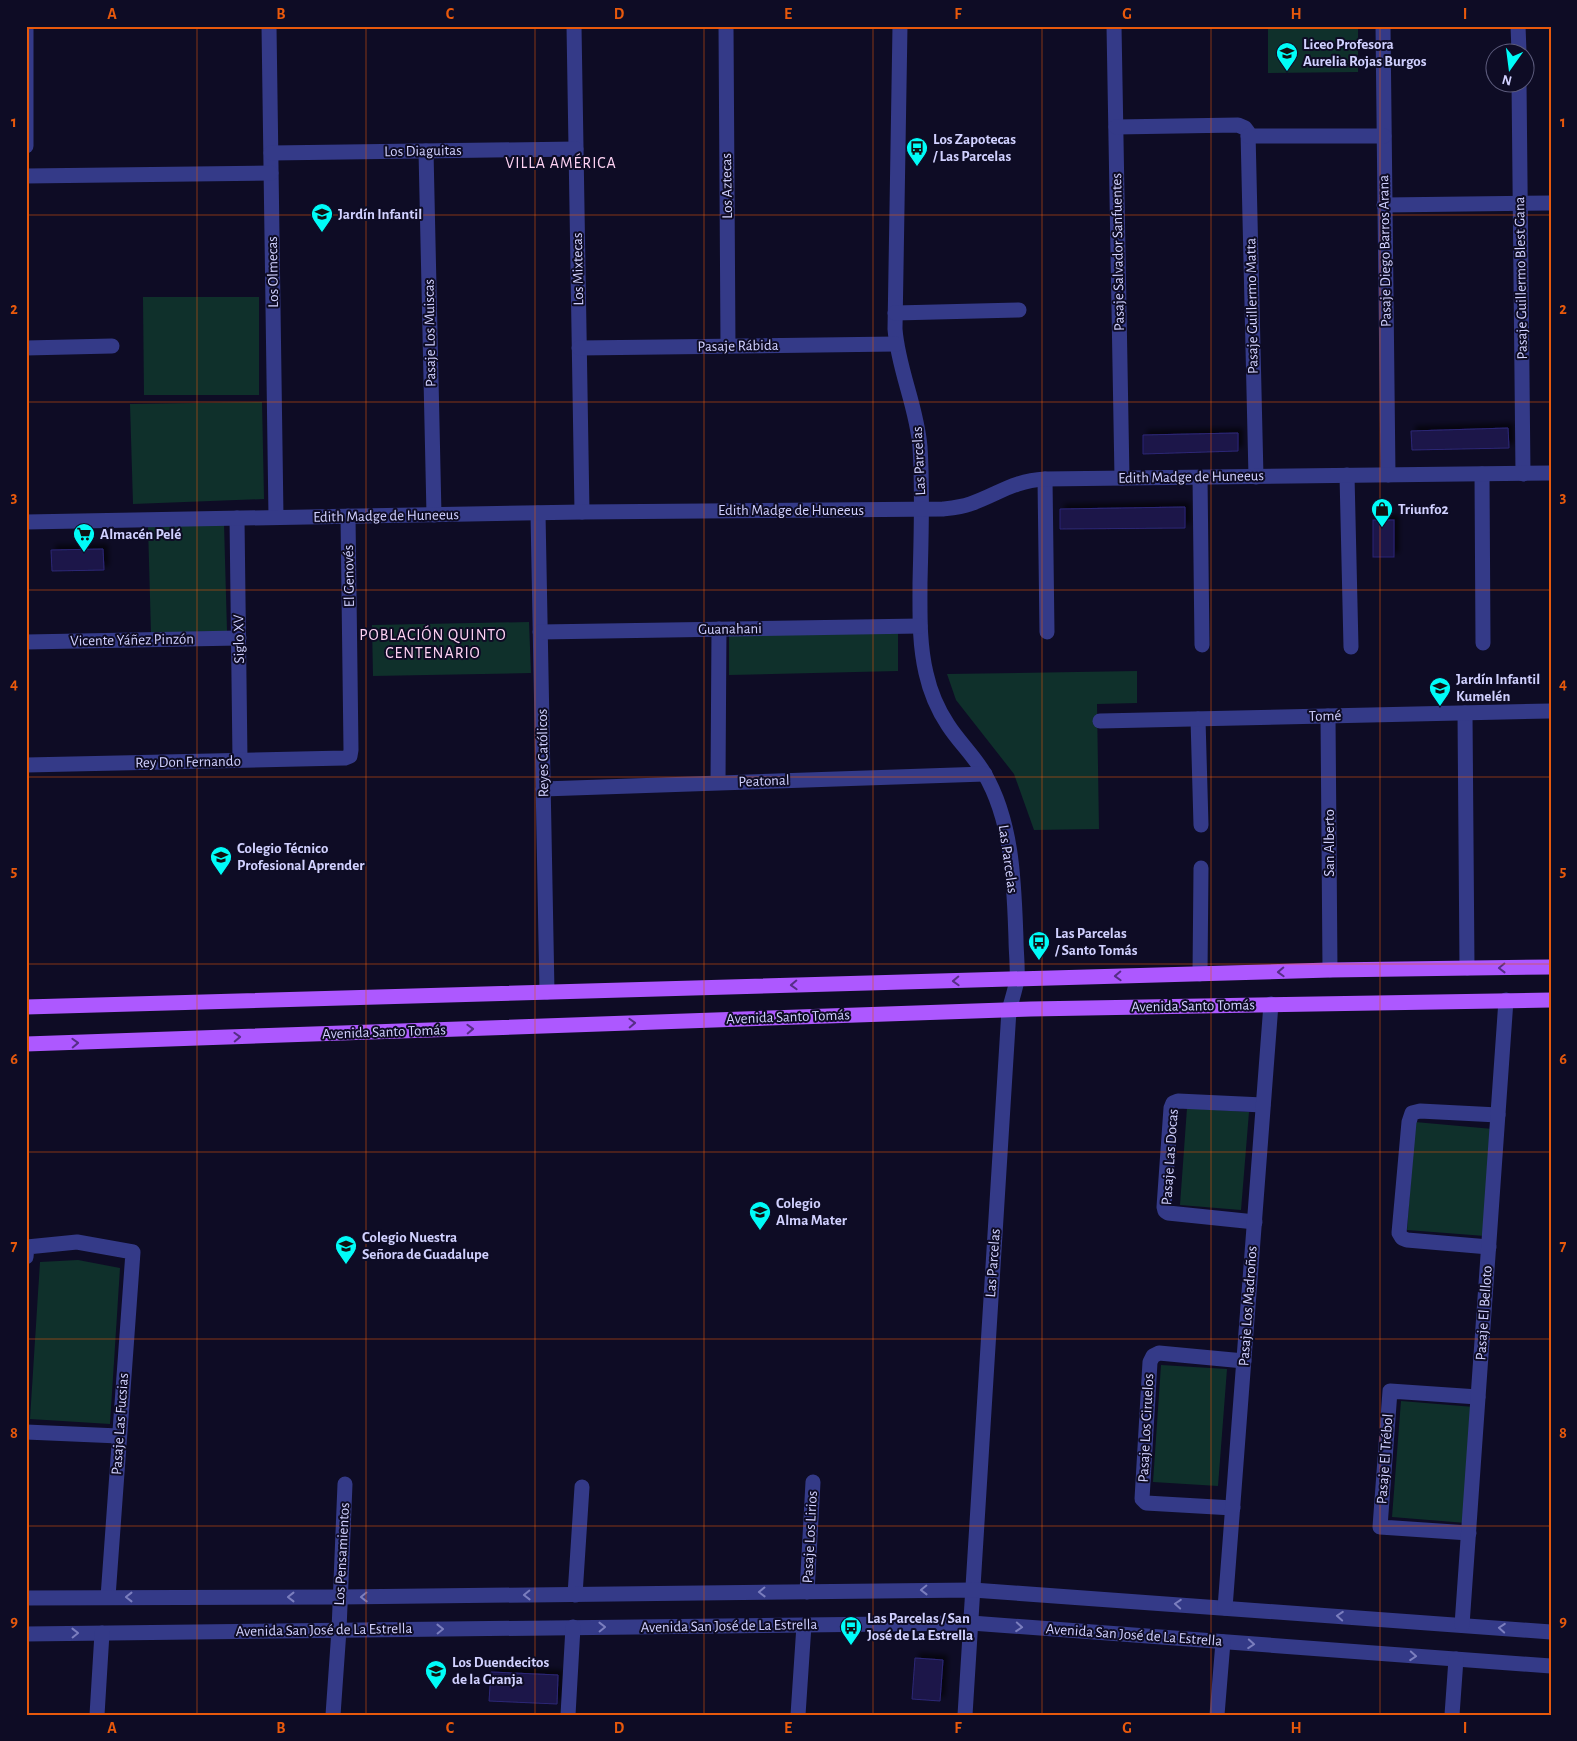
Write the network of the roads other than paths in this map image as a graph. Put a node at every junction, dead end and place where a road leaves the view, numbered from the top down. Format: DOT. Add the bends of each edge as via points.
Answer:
graph roads {
  1 [pos="26,26"];
  2 [pos="269,26"];
  3 [pos="574,26"];
  4 [pos="726,26"];
  5 [pos="900,26"];
  6 [pos="1114,26"];
  7 [pos="1383,26"];
  8 [pos="1518,26"];
  9 [pos="1518,42"];
  10 [pos="1519,92"];
  11 [pos="1116,126"];
  12 [pos="1248,136"];
  13 [pos="1384,136"];
  14 [pos="26,146"];
  15 [pos="576,149"];
  16 [pos="426,151"];
  17 [pos="271,153"];
  18 [pos="271,173"];
  19 [pos="26,176"];
  20 [pos="1520,203"];
  21 [pos="1551,203"];
  22 [pos="1384,205"];
  23 [pos="1019,310"];
  24 [pos="895,313"];
  25 [pos="896,344"];
  26 [pos="112,346"];
  27 [pos="728,346"];
  28 [pos="26,348"];
  29 [pos="579,348"];
  30 [pos="1551,473"];
  31 [pos="1482,474"];
  32 [pos="1523,474"];
  33 [pos="1388,475"];
  34 [pos="1347,476"];
  35 [pos="1200,477"];
  36 [pos="1256,477"];
  37 [pos="1122,478"];
  38 [pos="1045,479"];
  39 [pos="921,509"];
  40 [pos="582,512"];
  41 [pos="538,513"];
  42 [pos="434,515"];
  43 [pos="348,516"];
  44 [pos="276,517"];
  45 [pos="237,518"];
  46 [pos="26,522"];
  47 [pos="920,626"];
  48 [pos="719,629"];
  49 [pos="540,632"];
  50 [pos="1047,632"];
  51 [pos="239,638"];
  52 [pos="26,642"];
  53 [pos="1483,643"];
  54 [pos="1202,645"];
  55 [pos="1351,647"];
  56 [pos="1550,711"];
  57 [pos="1465,713"];
  58 [pos="1328,716"];
  59 [pos="1198,719"];
  60 [pos="1100,721"];
  61 [pos="350,756"];
  62 [pos="240,760"];
  63 [pos="26,765"];
  64 [pos="985,774"];
  65 [pos="718,782"];
  66 [pos="543,789"];
  67 [pos="1201,825"];
  68 [pos="1201,868"];
  69 [pos="1551,967"];
  70 [pos="1467,968"];
  71 [pos="1330,970"];
  72 [pos="1200,974"];
  73 [pos="1017,979"];
  74 [pos="547,992"];
  75 [pos="1506,1000"];
  76 [pos="1551,1000"];
  77 [pos="1271,1004"];
  78 [pos="26,1007"];
  79 [pos="1010,1010"];
  80 [pos="26,1044"];
  81 [pos="1263,1105"];
  82 [pos="1498,1115"];
  83 [pos="1255,1222"];
  84 [pos="27,1247"];
  85 [pos="1489,1247"];
  86 [pos="26,1257"];
  87 [pos="1244,1361"];
  88 [pos="1478,1397"];
  89 [pos="26,1432"];
  90 [pos="119,1436"];
  91 [pos="812,1482"];
  92 [pos="345,1484"];
  93 [pos="582,1488"];
  94 [pos="1233,1508"];
  95 [pos="1469,1533"];
  96 [pos="973,1590"];
  97 [pos="807,1592"];
  98 [pos="575,1595"];
  99 [pos="108,1597"];
  100 [pos="340,1597"];
  101 [pos="26,1598"];
  102 [pos="1225,1608"];
  103 [pos="971,1623"];
  104 [pos="804,1625"];
  105 [pos="1462,1625"];
  106 [pos="573,1627"];
  107 [pos="338,1630"];
  108 [pos="1551,1632"];
  109 [pos="102,1633"];
  110 [pos="26,1634"];
  111 [pos="1222,1642"];
  112 [pos="1456,1659"];
  113 [pos="1551,1666"];
  114 [pos="97,1715"];
  115 [pos="333,1715"];
  116 [pos="568,1715"];
  117 [pos="798,1715"];
  118 [pos="965,1715"];
  119 [pos="1217,1715"];
  120 [pos="1452,1715"];
  1 -- 14 [label="street"];
  2 -- 17 [label="street, Los Olmecas"];
  3 -- 15 [label="street, Los Mixtecas"];
  4 -- 27 [label="street, Los Aztecas"];
  5 -- 24 [label="street, Las Parcelas"];
  6 -- 11 [label="street, Pasaje Salvador Sanfuentes"];
  7 -- 13 [label="street, Pasaje Diego Barros Arana"];
  8 -- 9 [label="street"];
  10 -- 20 [label="street, Pasaje Guillermo Blest Gana"];
  11 -- 12 [label="street" via="1238,126 1245,128"];
  11 -- 37 [label="street, Pasaje Salvador Sanfuentes"];
  12 -- 13 [label="street"];
  12 -- 36 [label="street, Pasaje Guillermo Matta"];
  13 -- 22 [label="street, Pasaje Diego Barros Arana"];
  15 -- 16 [label="street, Los Diaguitas"];
  15 -- 29 [label="street, Los Mixtecas"];
  16 -- 17 [label="street, Los Diaguitas"];
  16 -- 42 [label="street, Pasaje Los Muiscas"];
  17 -- 18 [label="street, Los Olmecas"];
  18 -- 19 [label="street"];
  18 -- 44 [label="street, Los Olmecas"];
  20 -- 21 [label="street"];
  20 -- 22 [label="street"];
  20 -- 32 [label="street, Pasaje Guillermo Blest Gana"];
  22 -- 33 [label="street, Pasaje Diego Barros Arana"];
  23 -- 24 [label="street"];
  24 -- 25 [label="street, Las Parcelas"];
  25 -- 27 [label="street, Pasaje Rábida"];
  25 -- 39 [label="street, Las Parcelas" via="918,428"];
  26 -- 28 [label="street"];
  27 -- 29 [label="street, Pasaje Rábida"];
  29 -- 40 [label="street, Los Mixtecas"];
  30 -- 32 [label="street, Edith Madge de Huneeus"];
  31 -- 32 [label="street, Edith Madge de Huneeus"];
  31 -- 33 [label="street, Edith Madge de Huneeus"];
  31 -- 53 [label="street"];
  33 -- 34 [label="street, Edith Madge de Huneeus"];
  34 -- 36 [label="street, Edith Madge de Huneeus"];
  34 -- 55 [label="street"];
  35 -- 36 [label="street, Edith Madge de Huneeus"];
  35 -- 37 [label="street, Edith Madge de Huneeus"];
  35 -- 54 [label="street"];
  37 -- 38 [label="street, Edith Madge de Huneeus"];
  38 -- 39 [label="street, Edith Madge de Huneeus" via="1012,485 962,506"];
  38 -- 50 [label="street"];
  39 -- 40 [label="street, Edith Madge de Huneeus"];
  39 -- 47 [label="street, Las Parcelas"];
  40 -- 41 [label="street, Edith Madge de Huneeus"];
  41 -- 42 [label="street, Edith Madge de Huneeus"];
  41 -- 49 [label="street, Reyes Católicos"];
  42 -- 43 [label="street, Edith Madge de Huneeus"];
  43 -- 44 [label="street, Edith Madge de Huneeus"];
  43 -- 61 [label="street, El Genovés"];
  44 -- 45 [label="street, Edith Madge de Huneeus"];
  45 -- 46 [label="street, Edith Madge de Huneeus"];
  45 -- 51 [label="street, Siglo XV"];
  47 -- 48 [label="street, Guanahani"];
  47 -- 64 [label="street, Las Parcelas" via="921,651 932,693 948,725"];
  48 -- 49 [label="street, Guanahani"];
  48 -- 65 [label="street"];
  49 -- 66 [label="street, Reyes Católicos"];
  51 -- 52 [label="street, Vicente Yáñez Pinzón"];
  51 -- 62 [label="street, Siglo XV"];
  56 -- 57 [label="street, Tomé"];
  57 -- 58 [label="street, Tomé"];
  57 -- 70 [label="street"];
  58 -- 59 [label="street, Tomé"];
  58 -- 71 [label="street, San Alberto"];
  59 -- 60 [label="street, Tomé"];
  59 -- 67 [label="street"];
  61 -- 62 [label="street, Rey Don Fernando"];
  62 -- 63 [label="street, Rey Don Fernando"];
  64 -- 65 [label="street, Peatonal"];
  64 -- 73 [label="street, Las Parcelas" via="1002,814 1010,856"];
  65 -- 66 [label="street, Peatonal"];
  66 -- 74 [label="street, Reyes Católicos"];
  68 -- 72 [label="street"];
  69 -- 70 [label="main road, Avenida Santo Tomás, one-way"];
  70 -- 71 [label="main road, Avenida Santo Tomás"];
  71 -- 72 [label="main road, Avenida Santo Tomás, one-way"];
  72 -- 73 [label="main road, Avenida Santo Tomás, one-way"];
  73 -- 74 [label="main road, Avenida Santo Tomás, one-way"];
  73 -- 79 [label="street, Las Parcelas"];
  74 -- 78 [label="main road, Avenida Santo Tomás"];
  75 -- 76 [label="main road, Avenida Santo Tomás"];
  75 -- 77 [label="main road, Avenida Santo Tomás"];
  75 -- 82 [label="street, Pasaje El Belloto"];
  77 -- 79 [label="main road, Avenida Santo Tomás"];
  77 -- 81 [label="street, Pasaje Los Madroños"];
  80 -- 79 [label="main road, Avenida Santo Tomás, one-way"];
  79 -- 96 [label="street, Las Parcelas"];
  81 -- 83 [label="street, Pasaje Los Madroños"];
  81 -- 83 [label="street, Pasaje Las Docas" via="1173,1103 1164,1207 1168,1213"];
  82 -- 85 [label="street, Pasaje El Belloto"];
  82 -- 85 [label="street" via="1412,1113 1399,1233 1407,1240"];
  83 -- 87 [label="street, Pasaje Los Madroños"];
  84 -- 86 [label="street"];
  84 -- 90 [label="street, Pasaje Las Fucsias" via="77,1242 133,1252"];
  85 -- 88 [label="street, Pasaje El Belloto"];
  87 -- 94 [label="street, Pasaje Los Madroños"];
  87 -- 94 [label="street, Pasaje Los Ciruelos" via="1159,1353 1150,1362 1143,1502"];
  88 -- 95 [label="street, Pasaje El Belloto"];
  88 -- 95 [label="street, Pasaje El Trébol" via="1390,1391 1380,1527"];
  89 -- 90 [label="street"];
  90 -- 99 [label="street, Pasaje Las Fucsias"];
  91 -- 97 [label="street, Pasaje Los Lirios"];
  92 -- 100 [label="street, Los Pensamientos"];
  93 -- 98 [label="street"];
  94 -- 102 [label="street, Pasaje Los Madroños"];
  95 -- 105 [label="street, Pasaje El Belloto"];
  96 -- 97 [label="street, one-way"];
  102 -- 96 [label="street, one-way"];
  96 -- 103 [label="street, Las Parcelas"];
  97 -- 98 [label="street, one-way"];
  98 -- 100 [label="street, one-way"];
  100 -- 99 [label="street, one-way"];
  99 -- 101 [label="street"];
  100 -- 107 [label="street, Los Pensamientos"];
  105 -- 102 [label="street, one-way"];
  103 -- 104 [label="street, Avenida San José de La Estrella"];
  103 -- 111 [label="street, Avenida San José de La Estrella, one-way"];
  103 -- 118 [label="street, Las Parcelas"];
  106 -- 104 [label="street, Avenida San José de La Estrella, one-way"];
  104 -- 117 [label="street"];
  108 -- 105 [label="street, one-way"];
  107 -- 106 [label="street, Avenida San José de La Estrella, one-way"];
  106 -- 116 [label="street"];
  107 -- 109 [label="street, Avenida San José de La Estrella"];
  107 -- 115 [label="street, Los Pensamientos"];
  110 -- 109 [label="street, Avenida San José de La Estrella, one-way"];
  109 -- 114 [label="street"];
  111 -- 112 [label="street, Avenida San José de La Estrella, one-way"];
  111 -- 119 [label="street"];
  112 -- 113 [label="street, Avenida San José de La Estrella"];
  112 -- 120 [label="street"];
}
